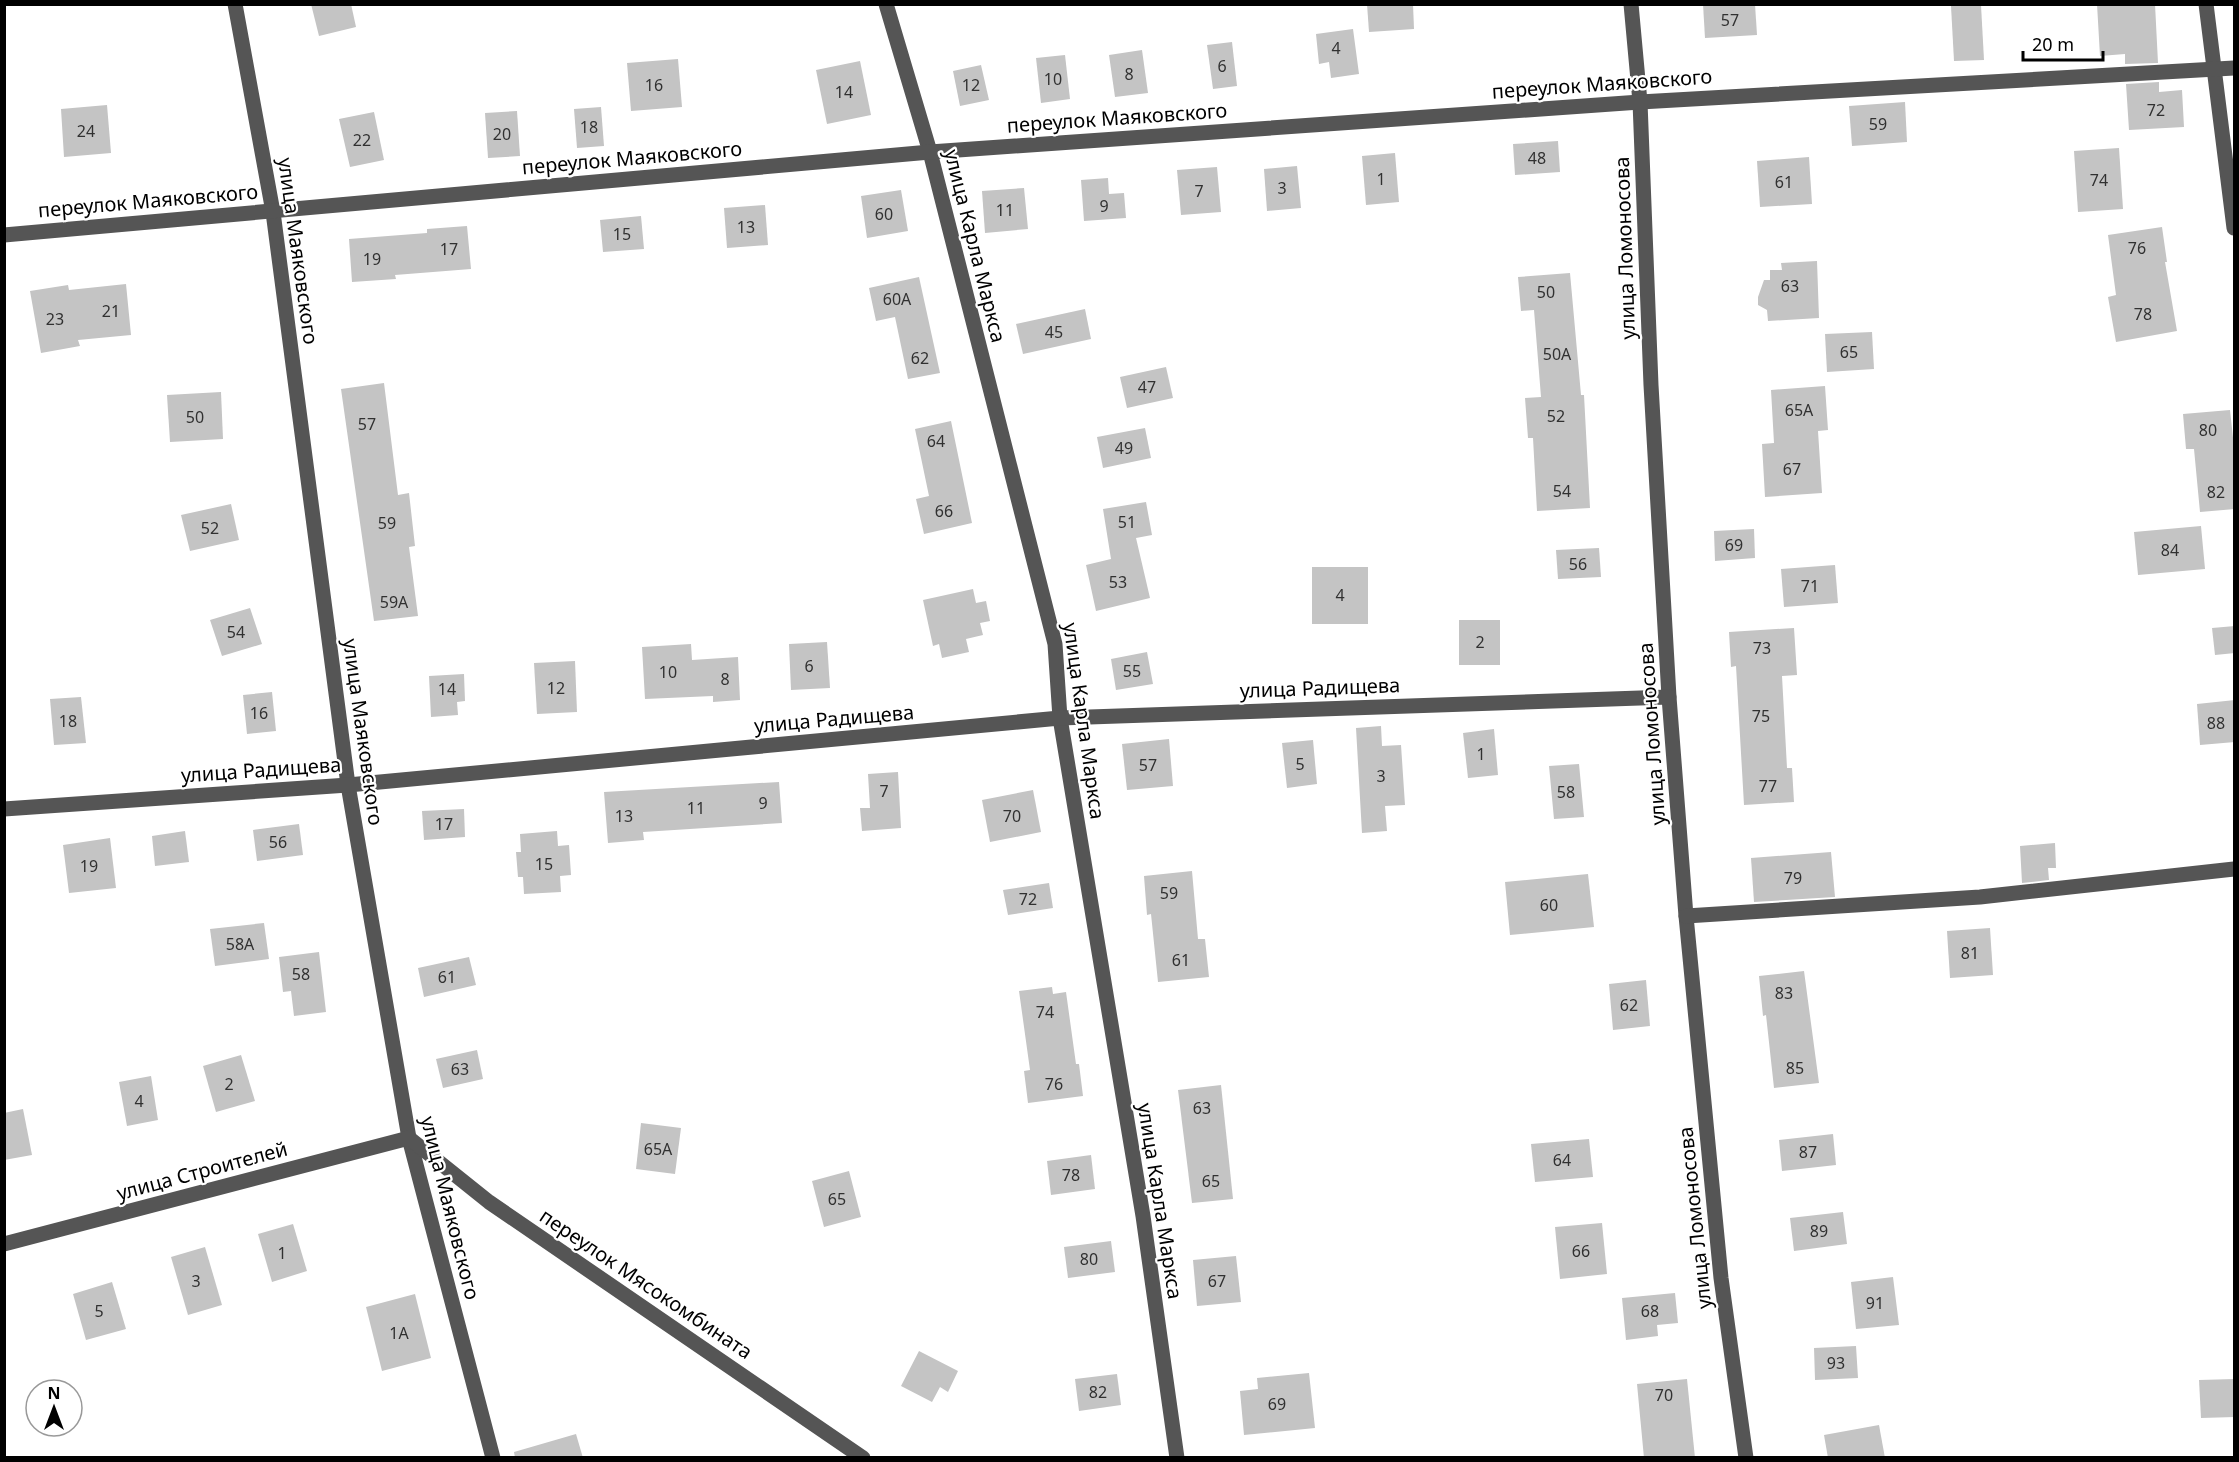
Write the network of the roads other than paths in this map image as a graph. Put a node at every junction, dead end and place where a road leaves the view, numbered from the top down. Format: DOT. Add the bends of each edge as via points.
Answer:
graph roads {
  1 [pos="235,4"];
  2 [pos="886,4"];
  3 [pos="1631,4"];
  4 [pos="2206,4"];
  5 [pos="2235,68"];
  6 [pos="2213,69"];
  7 [pos="1640,102"];
  8 [pos="930,152"];
  9 [pos="273,212"];
  10 [pos="2235,228"];
  11 [pos="4,235"];
  12 [pos="1669,697"];
  13 [pos="1060,718"];
  14 [pos="348,785"];
  15 [pos="4,809"];
  16 [pos="2235,869"];
  17 [pos="1686,916"];
  18 [pos="409,1138"];
  19 [pos="4,1244"];
  20 [pos="493,1458"];
  21 [pos="863,1458"];
  22 [pos="1177,1458"];
  23 [pos="1746,1458"];
  1 -- 9 [label="street, улица Маяковского"];
  2 -- 8 [label="street, улица Карла Маркса"];
  3 -- 7 [label="street, улица Ломоносова"];
  4 -- 6 [label="street"];
  5 -- 6 [label="street, переулок Маяковского"];
  6 -- 7 [label="street, переулок Маяковского"];
  6 -- 10 [label="street"];
  7 -- 8 [label="street, переулок Маяковского"];
  7 -- 12 [label="street, улица Ломоносова"];
  8 -- 9 [label="street, переулок Маяковского"];
  8 -- 13 [label="street, улица Карла Маркса" via="1055,644"];
  9 -- 11 [label="street, переулок Маяковского"];
  9 -- 14 [label="street, улица Маяковского"];
  12 -- 13 [label="street, улица Радищева"];
  12 -- 17 [label="street, улица Ломоносова"];
  13 -- 14 [label="street, улица Радищева"];
  13 -- 22 [label="street, улица Карла Маркса" via="1143,1216"];
  14 -- 15 [label="street, улица Радищева"];
  14 -- 18 [label="street, улица Маяковского"];
  16 -- 17 [label="street" via="1980,897"];
  17 -- 23 [label="street, улица Ломоносова" via="1721,1278"];
  18 -- 19 [label="street, улица Строителей"];
  18 -- 20 [label="street, улица Маяковского"];
  18 -- 21 [label="street, переулок Мясокомбината" via="489,1202"];
}
